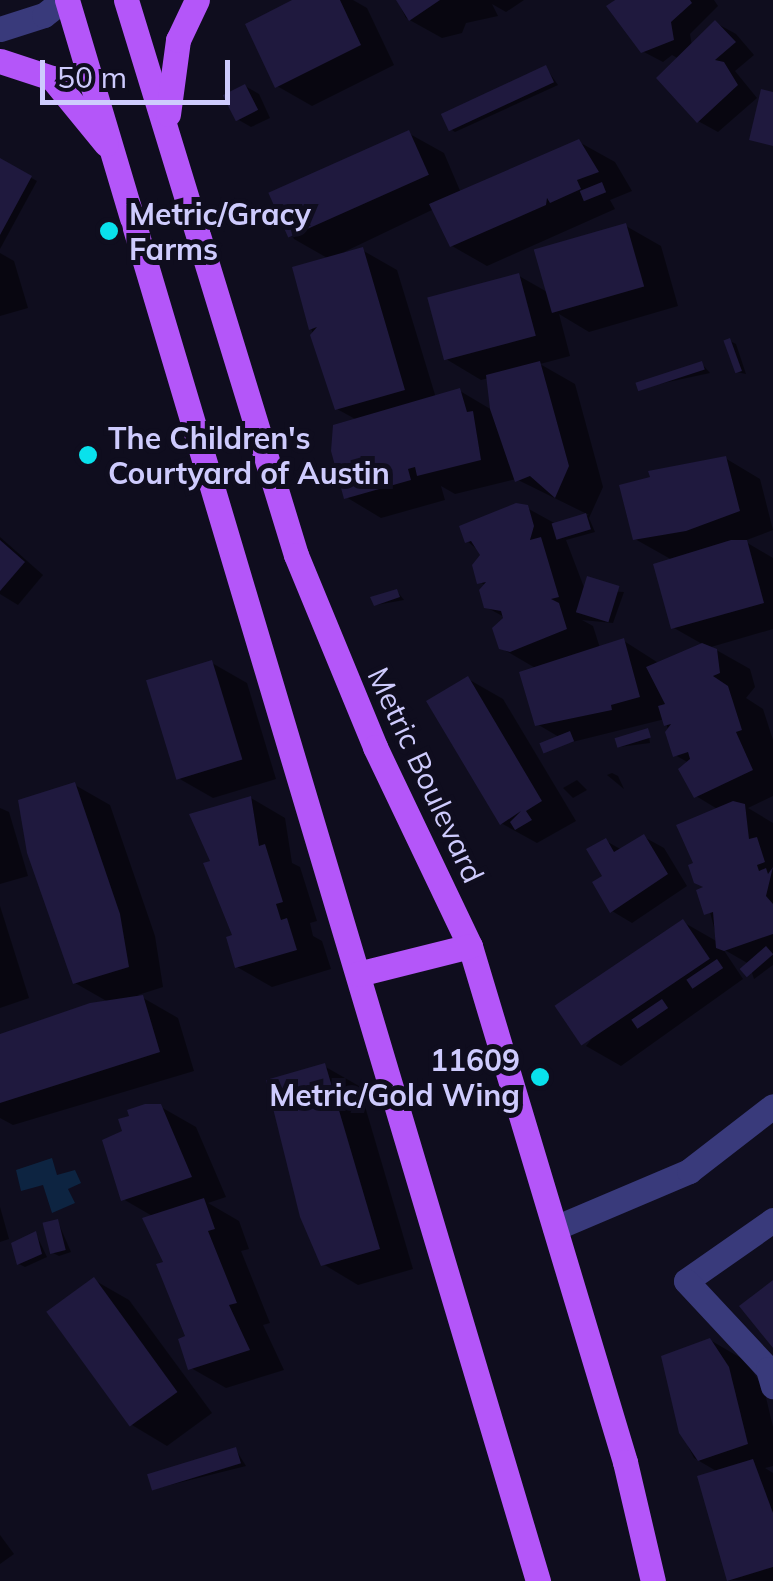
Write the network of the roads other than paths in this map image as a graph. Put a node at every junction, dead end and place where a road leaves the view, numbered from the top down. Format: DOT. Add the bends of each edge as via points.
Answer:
graph roads {
  1 [pos="65,0"];
  2 [pos="126,0"];
  3 [pos="197,0"];
  4 [pos="0,28"];
  5 [pos="0,62"];
  6 [pos="166,124"];
  7 [pos="114,154"];
  8 [pos="470,946"];
  9 [pos="358,974"];
  10 [pos="773,1106"];
  11 [pos="773,1220"];
  12 [pos="556,1228"];
  13 [pos="773,1386"];
  14 [pos="538,1581"];
  15 [pos="654,1581"];
  1 -- 4 [label="street" via="44,15"];
  1 -- 7 [label="main road"];
  2 -- 6 [label="main road, Metric Boulevard"];
  3 -- 6 [label="main road" via="178,40"];
  5 -- 7 [label="main road" via="52,78"];
  6 -- 8 [label="main road, Metric Boulevard" via="296,555 374,747"];
  7 -- 9 [label="main road"];
  8 -- 9 [label="main road"];
  8 -- 12 [label="main road, Metric Boulevard"];
  9 -- 14 [label="main road"];
  10 -- 12 [label="street" via="689,1171"];
  11 -- 13 [label="street" via="686,1281 768,1370"];
  12 -- 15 [label="main road, Metric Boulevard"];
}
